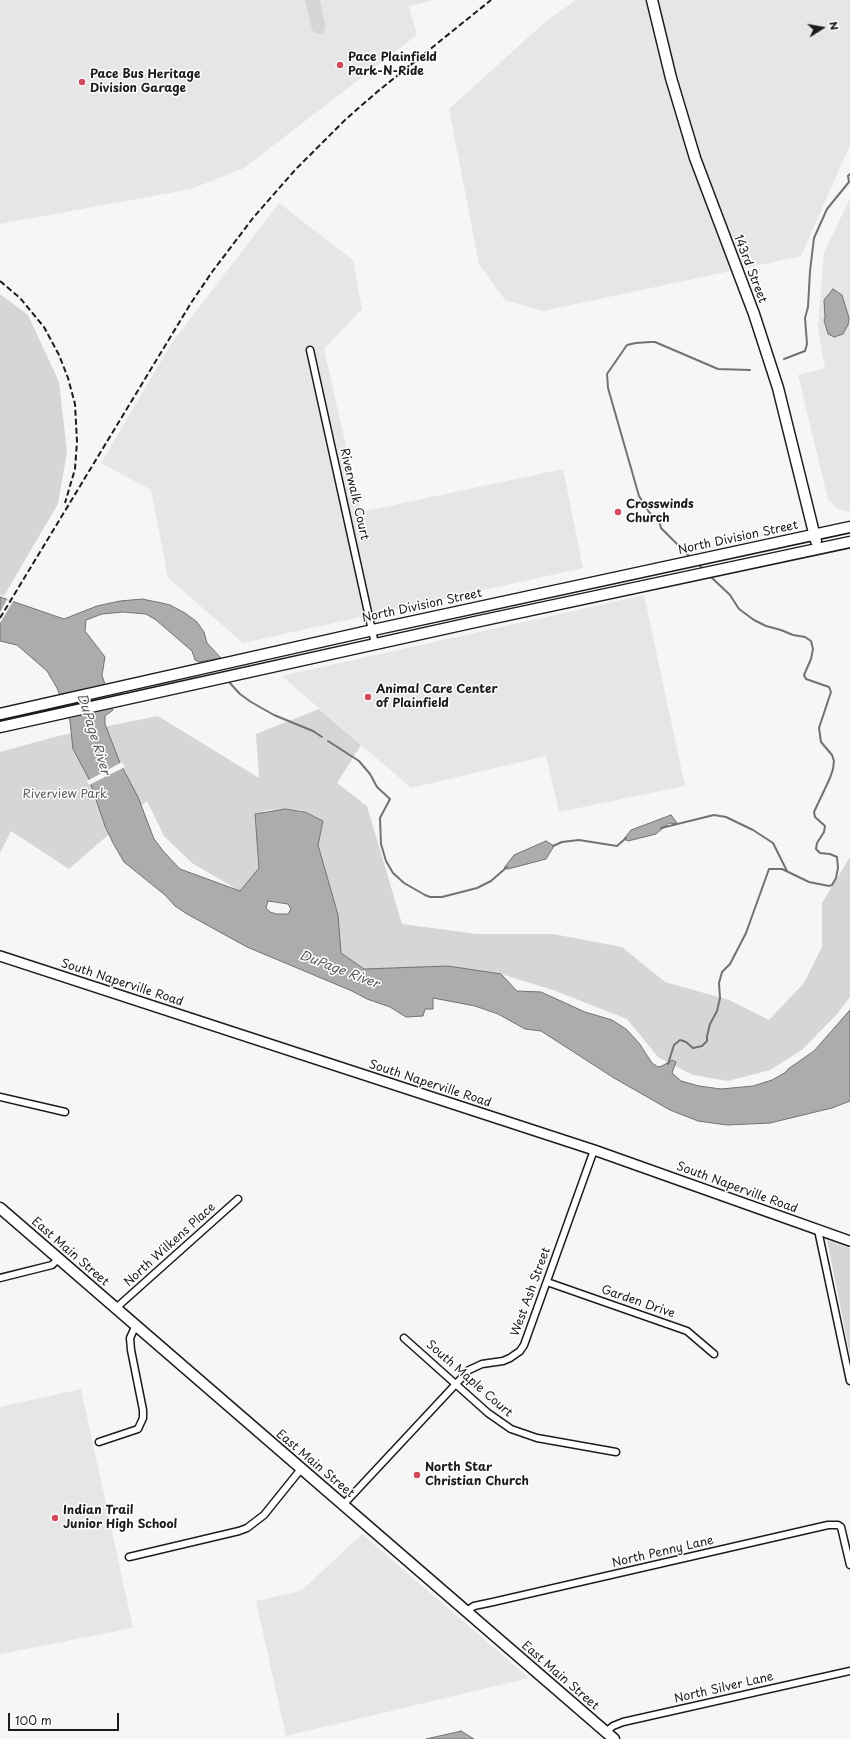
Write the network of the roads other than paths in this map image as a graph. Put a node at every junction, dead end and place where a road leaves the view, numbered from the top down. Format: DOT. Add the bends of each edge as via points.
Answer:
graph roads {
  1 [pos="652,0"];
  2 [pos="310,350"];
  3 [pos="850,528"];
  4 [pos="814,535"];
  5 [pos="850,542"];
  6 [pos="818,549"];
  7 [pos="596,581"];
  8 [pos="599,595"];
  9 [pos="372,630"];
  10 [pos="375,644"];
  11 [pos="0,714"];
  12 [pos="0,727"];
  13 [pos="0,956"];
  14 [pos="0,1097"];
  15 [pos="65,1112"];
  16 [pos="594,1150"];
  17 [pos="238,1199"];
  18 [pos="0,1208"];
  19 [pos="818,1230"];
  20 [pos="850,1241"];
  21 [pos="58,1258"];
  22 [pos="0,1278"];
  23 [pos="547,1282"];
  24 [pos="116,1308"];
  25 [pos="136,1325"];
  26 [pos="404,1338"];
  27 [pos="714,1354"];
  28 [pos="850,1381"];
  29 [pos="455,1384"];
  30 [pos="98,1442"];
  31 [pos="616,1452"];
  32 [pos="301,1469"];
  33 [pos="343,1505"];
  34 [pos="129,1557"];
  35 [pos="850,1565"];
  36 [pos="467,1612"];
  37 [pos="850,1671"];
  38 [pos="610,1736"];
  1 -- 4 [label="main road, 143rd Street" via="688,138 754,314 778,388"];
  2 -- 9 [label="street, Riverwalk Court"];
  3 -- 4 [label="main road, North Division Street"];
  4 -- 6 [label="main road, 143rd Street"];
  4 -- 7 [label="main road, North Division Street"];
  5 -- 6 [label="main road"];
  6 -- 8 [label="main road"];
  7 -- 8 [label="main road"];
  7 -- 9 [label="main road, North Division Street"];
  8 -- 10 [label="main road"];
  9 -- 10 [label="street, Riverwalk Court"];
  9 -- 11 [label="main road, North Division Street"];
  10 -- 12 [label="main road"];
  13 -- 16 [label="main road, South Naperville Road"];
  14 -- 15 [label="street"];
  16 -- 19 [label="main road, South Naperville Road"];
  16 -- 23 [label="street, West Ash Street"];
  17 -- 24 [label="street, North Wilkens Place"];
  18 -- 21 [label="main road, East Main Street"];
  19 -- 20 [label="main road, South Naperville Road"];
  19 -- 28 [label="street"];
  21 -- 22 [label="street" via="52,1265"];
  21 -- 24 [label="main road, East Main Street"];
  23 -- 27 [label="street, Garden Drive" via="687,1331"];
  23 -- 29 [label="street, West Ash Street" via="520,1351 503,1361 476,1366"];
  24 -- 25 [label="main road, East Main Street"];
  25 -- 30 [label="street" via="130,1338 130,1350 143,1418 138,1429"];
  25 -- 32 [label="main road, East Main Street"];
  26 -- 29 [label="street, South Maple Court"];
  29 -- 31 [label="street, South Maple Court" via="511,1429 537,1438"];
  29 -- 33 [label="street, West Ash Street"];
  32 -- 33 [label="main road, East Main Street"];
  32 -- 34 [label="street" via="264,1515 247,1528"];
  33 -- 36 [label="main road, East Main Street"];
  35 -- 36 [label="street, North Penny Lane" via="841,1527 828,1525 474,1606"];
  36 -- 38 [label="main road, East Main Street"];
  37 -- 38 [label="street, North Silver Lane" via="623,1722 613,1726"];
}
